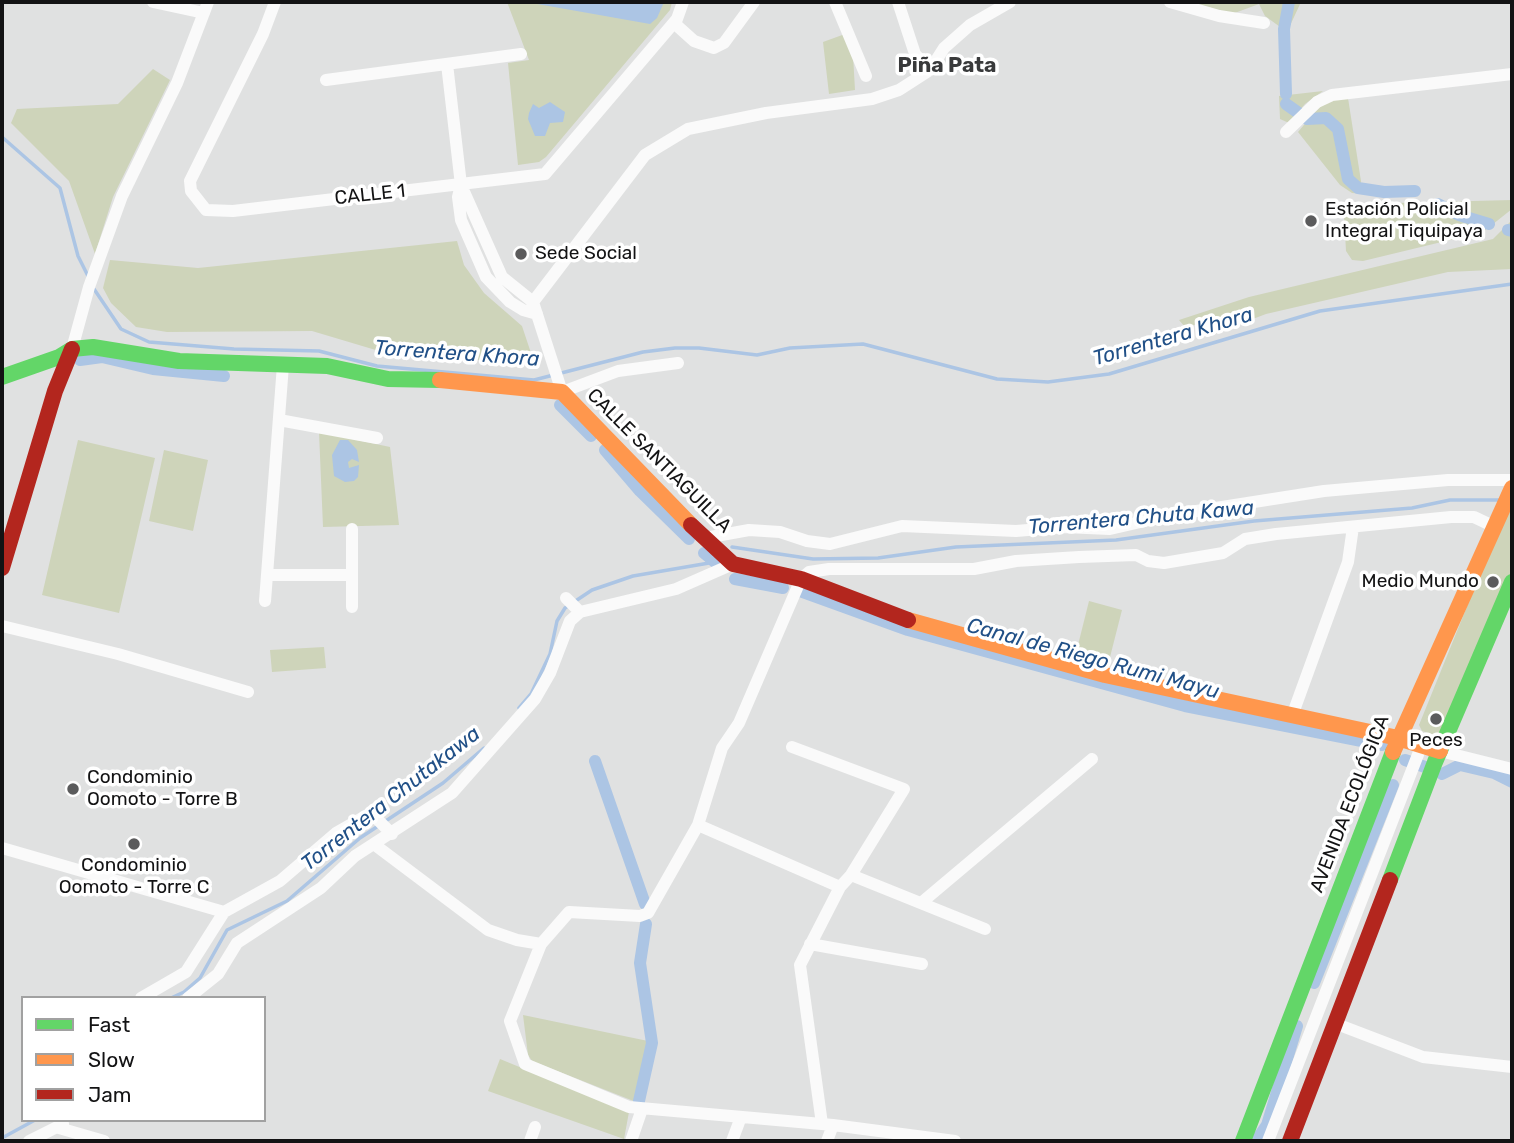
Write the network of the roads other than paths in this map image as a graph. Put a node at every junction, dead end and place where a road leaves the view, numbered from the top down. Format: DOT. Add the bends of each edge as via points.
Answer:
graph roads {
  1 [pos="153,2"];
  2 [pos="275,2"];
  3 [pos="683,2"];
  4 [pos="754,2"];
  5 [pos="835,2"];
  6 [pos="898,2"];
  7 [pos="1010,2"];
  8 [pos="1170,2"];
  9 [pos="206,7"];
  10 [pos="674,23"];
  11 [pos="1264,23"];
  12 [pos="521,54"];
  13 [pos="447,64"];
  14 [pos="930,70"];
  15 [pos="1512,74"];
  16 [pos="866,76"];
  17 [pos="326,80"];
  18 [pos="1286,132"];
  19 [pos="461,185"];
  20 [pos="535,308"];
  21 [pos="72,349"];
  22 [pos="678,363"];
  23 [pos="282,365"];
  24 [pos="2,377"];
  25 [pos="560,389"];
  26 [pos="279,419"];
  27 [pos="377,438"];
  28 [pos="1512,480"];
  29 [pos="1512,488"];
  30 [pos="1497,523"];
  31 [pos="1353,527"];
  32 [pos="352,529"];
  33 [pos="707,540"];
  34 [pos="728,559"];
  35 [pos="2,568"];
  36 [pos="267,575"];
  37 [pos="352,575"];
  38 [pos="801,579"];
  39 [pos="1512,582"];
  40 [pos="265,601"];
  41 [pos="352,607"];
  42 [pos="2,626"];
  43 [pos="248,692"];
  44 [pos="1292,716"];
  45 [pos="1398,738"];
  46 [pos="792,747"];
  47 [pos="1440,751"];
  48 [pos="1419,752"];
  49 [pos="1092,759"];
  50 [pos="1512,769"];
  51 [pos="698,825"];
  52 [pos="392,834"];
  53 [pos="375,845"];
  54 [pos="2,848"];
  55 [pos="851,875"];
  56 [pos="840,887"];
  57 [pos="921,903"];
  58 [pos="224,912"];
  59 [pos="985,929"];
  60 [pos="541,944"];
  61 [pos="810,944"];
  62 [pos="922,964"];
  63 [pos="144,996"];
  64 [pos="190,996"];
  65 [pos="1334,1023"];
  66 [pos="1512,1067"];
  67 [pos="642,1110"];
  68 [pos="741,1117"];
  69 [pos="62,1123"];
  70 [pos="827,1125"];
  71 [pos="535,1127"];
  72 [pos="29,1141"];
  73 [pos="104,1141"];
  74 [pos="530,1141"];
  75 [pos="631,1141"];
  76 [pos="732,1141"];
  77 [pos="827,1141"];
  78 [pos="955,1141"];
  79 [pos="1243,1141"];
  80 [pos="1268,1141"];
  81 [pos="1290,1141"];
  1 -- 9 [label="street"];
  2 -- 19 [label="street, CALLE 1" via="190,181 191,191 206,210"];
  3 -- 10 [label="street, CALLE 1"];
  4 -- 10 [label="street" via="724,43 714,48 694,41"];
  5 -- 16 [label="street"];
  6 -- 14 [label="street" via="915,54"];
  7 -- 14 [label="street" via="970,25 944,48"];
  8 -- 11 [label="street"];
  9 -- 21 [label="street" via="177,83 122,196"];
  10 -- 19 [label="street, CALLE 1" via="549,172"];
  12 -- 13 [label="street"];
  13 -- 17 [label="street"];
  13 -- 19 [label="street"];
  14 -- 20 [label="street" via="899,90 872,99 688,129 645,155"];
  15 -- 18 [label="street" via="1332,95 1317,102"];
  19 -- 20 [label="street" via="473,231 502,276"];
  20 -- 25 [label="street"];
  21 -- 23 [label="street, CALLE SANTIAGUILLA" via="110,347 179,361"];
  21 -- 24 [label="street, CALLE SANTIAGUILLA"];
  21 -- 35 [label="street"];
  22 -- 25 [label="street" via="618,371"];
  23 -- 25 [label="street, CALLE SANTIAGUILLA" via="327,366 388,379"];
  23 -- 26 [label="street"];
  25 -- 33 [label="street, CALLE SANTIAGUILLA" via="662,499"];
  26 -- 27 [label="street"];
  26 -- 36 [label="street"];
  28 -- 33 [label="street" via="1448,480 1324,491 1110,529 902,526 830,544 749,530"];
  29 -- 30 [label="street, AVENIDA ECOLÓGICA"];
  30 -- 31 [label="street" via="1474,517"];
  30 -- 45 [label="street, AVENIDA ECOLÓGICA"];
  31 -- 38 [label="street" via="1245,539 1223,553 1164,563 1136,555 1079,557 974,569 829,569 809,572"];
  31 -- 44 [label="street" via="1348,562"];
  32 -- 37 [label="street"];
  33 -- 34 [label="street, CALLE SANTIAGUILLA"];
  34 -- 38 [label="street"];
  34 -- 52 [label="street" via="676,589 573,605 550,673 535,699 452,793"];
  36 -- 37 [label="street"];
  36 -- 40 [label="street"];
  37 -- 41 [label="street"];
  38 -- 44 [label="street" via="885,613 1105,675"];
  38 -- 51 [label="street" via="739,723 722,748"];
  39 -- 47 [label="street"];
  42 -- 43 [label="street"];
  44 -- 45 [label="street"];
  45 -- 47 [label="street"];
  45 -- 79 [label="street, AVENIDA ECOLÓGICA"];
  46 -- 55 [label="street" via="904,789"];
  47 -- 50 [label="street"];
  47 -- 65 [label="street"];
  48 -- 80 [label="street"];
  49 -- 57 [label="street"];
  51 -- 56 [label="street"];
  51 -- 60 [label="street" via="648,913 569,912"];
  52 -- 53 [label="street"];
  52 -- 58 [label="street" via="372,813 360,818 280,881"];
  53 -- 60 [label="street" via="488,930"];
  53 -- 64 [label="street" via="355,856 321,888 237,943 218,974"];
  54 -- 58 [label="street"];
  55 -- 56 [label="street"];
  55 -- 57 [label="street"];
  56 -- 61 [label="street"];
  57 -- 59 [label="street"];
  58 -- 63 [label="street" via="186,972"];
  60 -- 67 [label="street" via="510,1021 525,1063"];
  61 -- 62 [label="street"];
  61 -- 70 [label="street" via="800,965"];
  65 -- 66 [label="street" via="1423,1057"];
  65 -- 81 [label="street"];
  67 -- 68 [label="street"];
  67 -- 75 [label="street"];
  68 -- 70 [label="street"];
  68 -- 76 [label="street"];
  69 -- 72 [label="street"];
  69 -- 73 [label="street"];
  70 -- 77 [label="street"];
  70 -- 78 [label="street"];
  71 -- 74 [label="street"];
}
